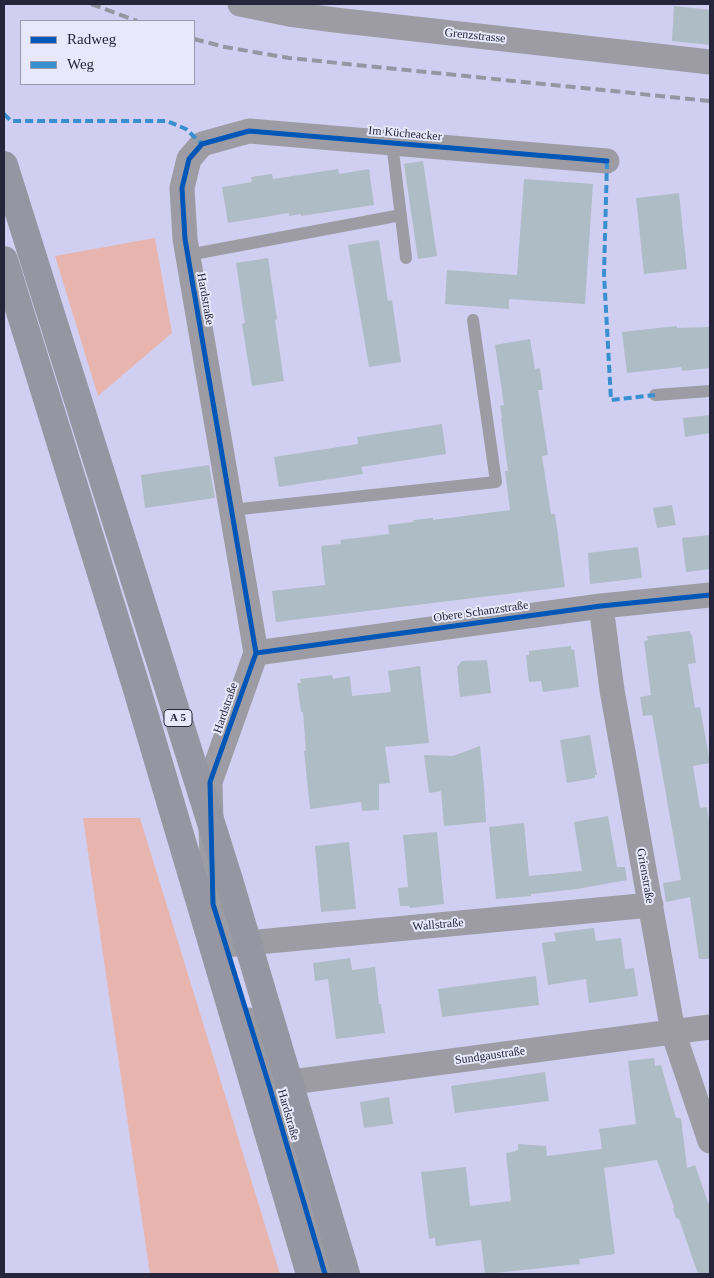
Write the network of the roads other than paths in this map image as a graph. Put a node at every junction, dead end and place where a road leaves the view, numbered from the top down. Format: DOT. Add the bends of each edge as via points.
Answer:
graph roads {
  1 [pos="240,4"];
  2 [pos="710,62"];
  3 [pos="392,143"];
  4 [pos="202,144"];
  5 [pos="607,161"];
  6 [pos="4,165"];
  7 [pos="401,215"];
  8 [pos="188,255"];
  9 [pos="406,258"];
  10 [pos="4,260"];
  11 [pos="473,320"];
  12 [pos="710,391"];
  13 [pos="655,395"];
  14 [pos="231,510"];
  15 [pos="710,595"];
  16 [pos="601,606"];
  17 [pos="256,653"];
  18 [pos="651,905"];
  19 [pos="226,945"];
  20 [pos="710,1027"];
  21 [pos="673,1032"];
  22 [pos="269,1085"];
  23 [pos="710,1141"];
  24 [pos="310,1274"];
  25 [pos="325,1274"];
  26 [pos="346,1274"];
  1 -- 2 [label="street, Grenzstrasse" via="335,20"];
  3 -- 4 [label="street, Im Kücheacker" via="249,131"];
  3 -- 5 [label="street, Im Kücheacker"];
  3 -- 7 [label="lane"];
  4 -- 8 [label="street, Hardstraße" via="189,159 182,188"];
  6 -- 26 [label="highway, A 5, bridge" via="229,880"];
  7 -- 8 [label="lane"];
  7 -- 9 [label="lane"];
  8 -- 14 [label="street, Hardstraße"];
  10 -- 24 [label="highway, A 5" via="136,686"];
  11 -- 14 [label="lane" via="496,482"];
  12 -- 13 [label="lane"];
  14 -- 17 [label="street, Hardstraße"];
  15 -- 16 [label="street, Obere Schanzstraße"];
  16 -- 17 [label="street, Obere Schanzstraße"];
  16 -- 18 [label="street, Grienstraße" via="612,690"];
  17 -- 19 [label="street, Hardstraße" via="210,782 212,904"];
  18 -- 19 [label="street, Wallstraße"];
  18 -- 21 [label="street, Grienstraße"];
  19 -- 22 [label="street, Hardstraße"];
  20 -- 21 [label="street, Sundgaustraße"];
  21 -- 22 [label="street, Sundgaustraße"];
  21 -- 23 [label="street, Grienstraße"];
  22 -- 25 [label="street, Hardstraße"];
}
